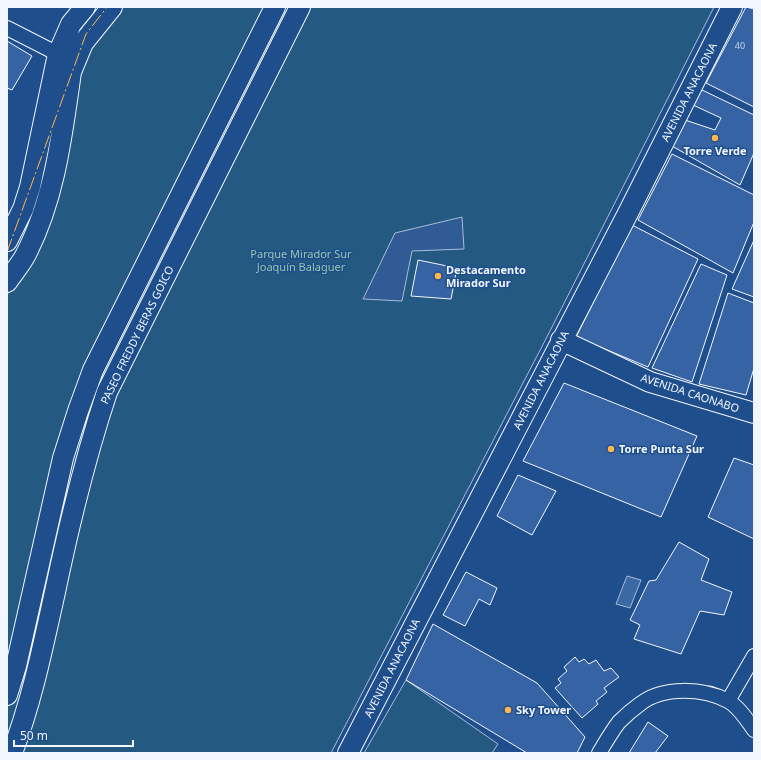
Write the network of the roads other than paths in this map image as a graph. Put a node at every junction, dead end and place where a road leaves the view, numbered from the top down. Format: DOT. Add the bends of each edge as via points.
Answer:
graph roads {
  1 [pos="84,7"];
  2 [pos="112,7"];
  3 [pos="275,7"];
  4 [pos="300,7"];
  5 [pos="732,7"];
  6 [pos="7,28"];
  7 [pos="58,54"];
  8 [pos="7,241"];
  9 [pos="7,282"];
  10 [pos="561,340"];
  11 [pos="754,413"];
  12 [pos="754,656"];
  13 [pos="7,695"];
  14 [pos="728,701"];
  15 [pos="754,730"];
  16 [pos="12,753"];
  17 [pos="348,753"];
  18 [pos="599,753"];
  1 -- 7 [label="street" via="71,24"];
  2 -- 9 [label="street" via="83,43 71,72 61,146 52,186 41,220 24,257"];
  3 -- 13 [label="street, PASEO FREDDY BERAS GOICO" via="93,370 63,458 16,666"];
  4 -- 16 [label="street, PASEO FREDDY BERAS GOICO" via="107,392 78,488 38,669"];
  5 -- 10 [label="street, AVENIDA ANACAONA"];
  6 -- 7 [label="street"];
  7 -- 8 [label="street" via="30,187 23,209"];
  10 -- 11 [label="street, AVENIDA CAONABO" via="650,382"];
  10 -- 17 [label="street, AVENIDA ANACAONA"];
  12 -- 14 [label="street"];
  14 -- 15 [label="street" via="746,718"];
  14 -- 18 [label="street" via="685,690 660,694 641,703 620,722"];
}
